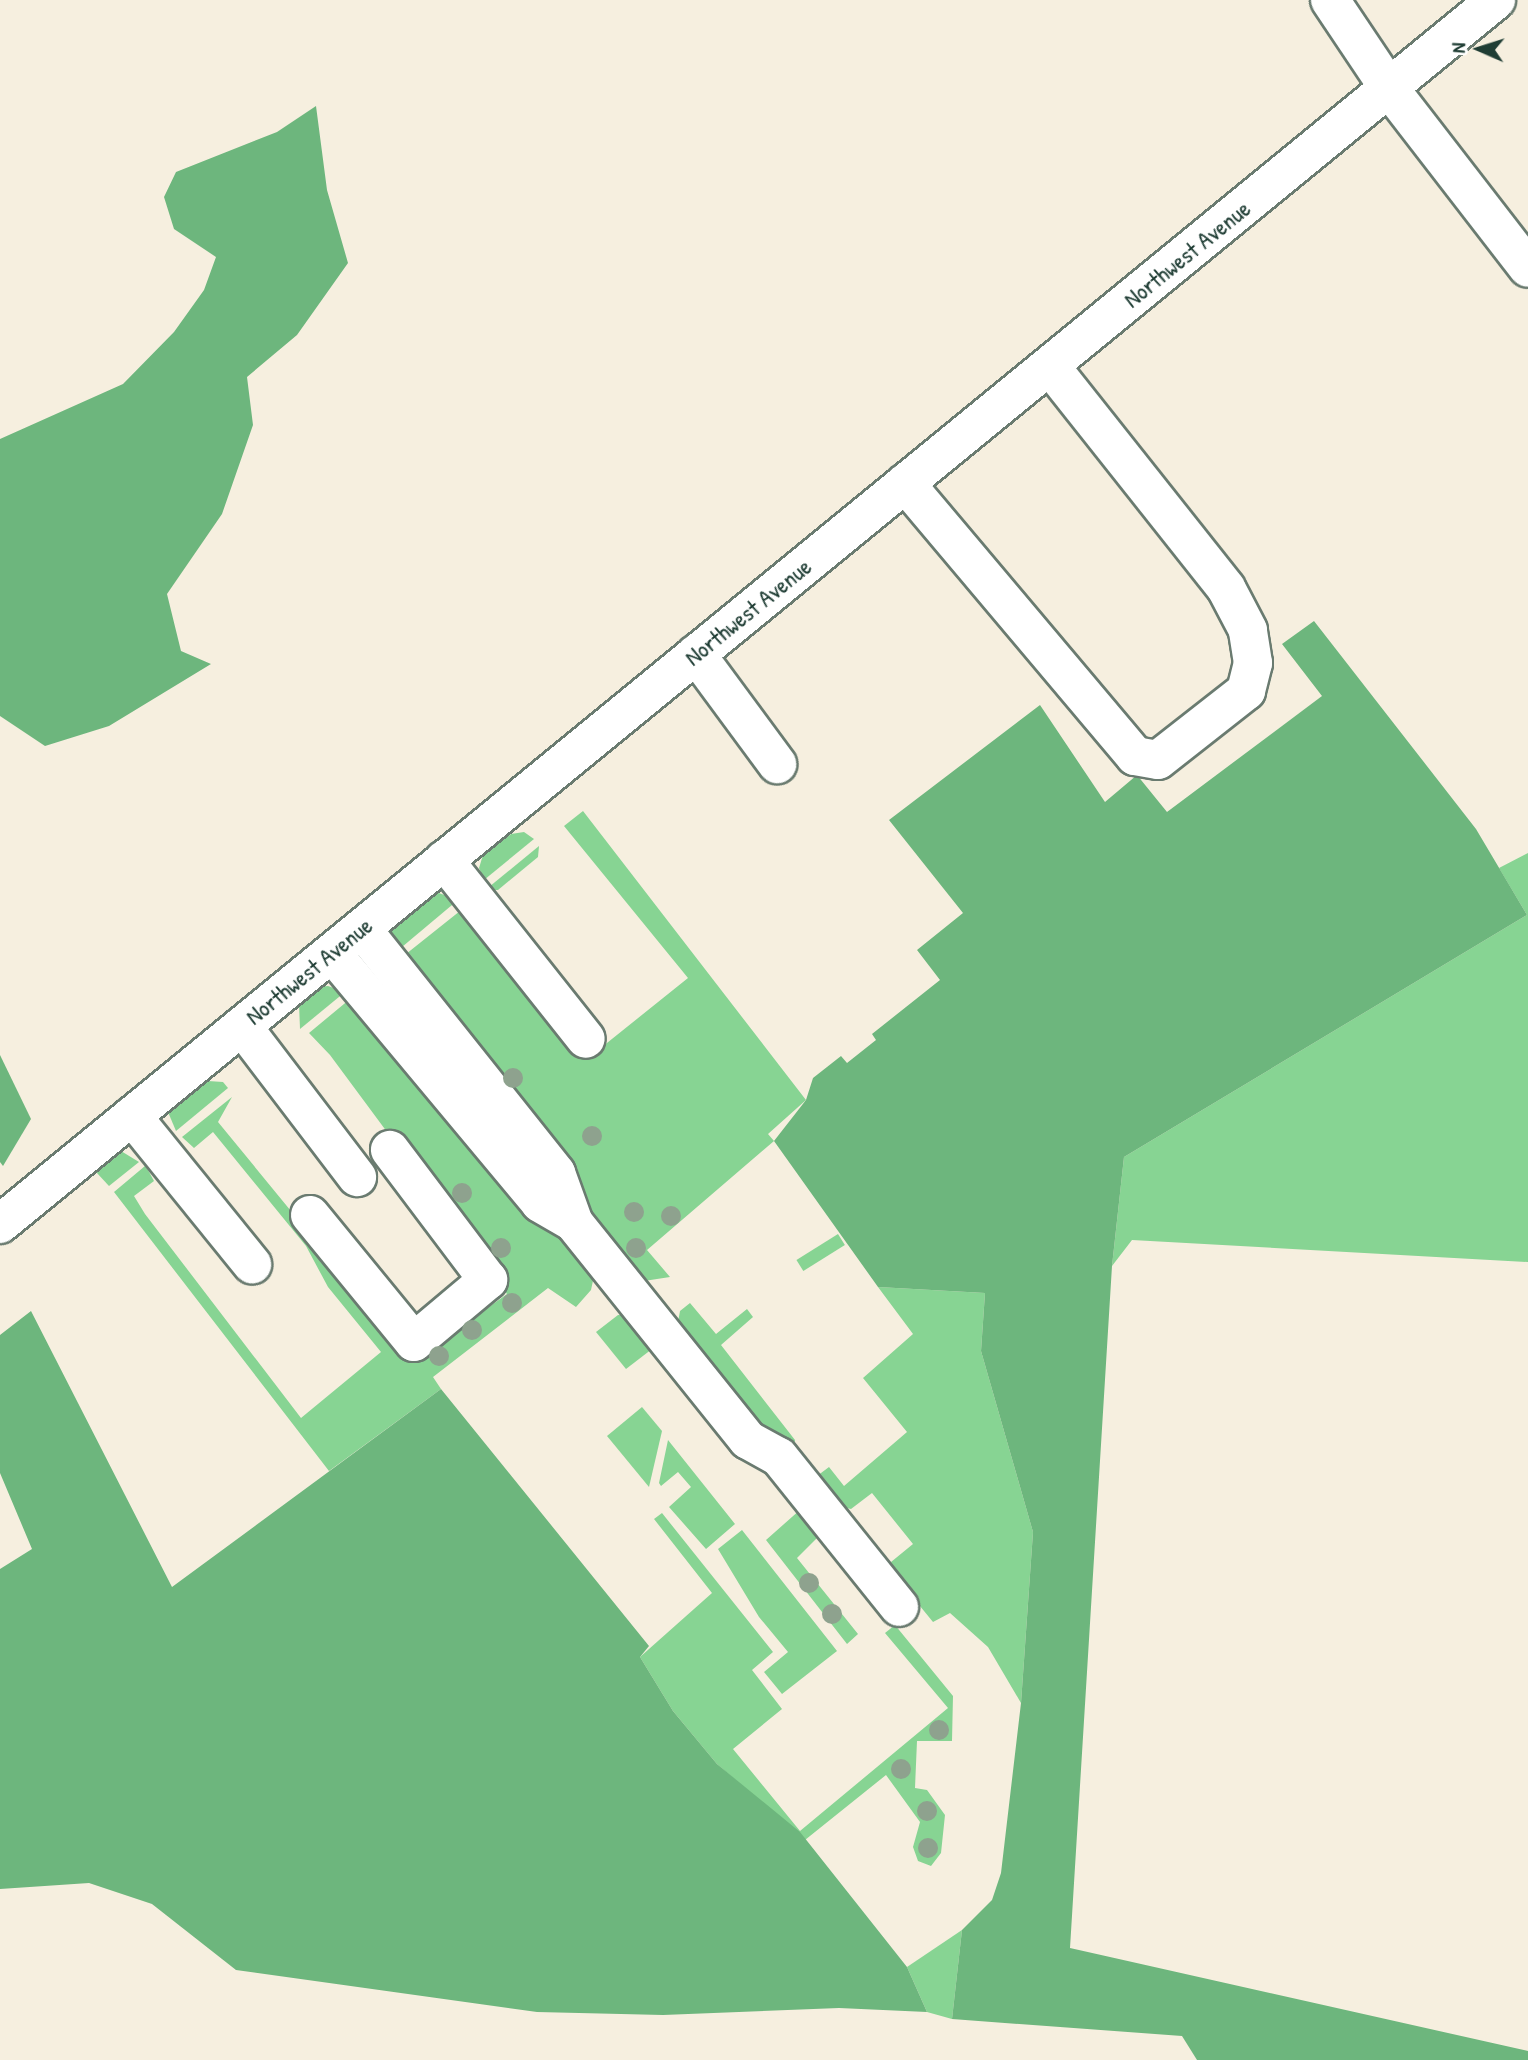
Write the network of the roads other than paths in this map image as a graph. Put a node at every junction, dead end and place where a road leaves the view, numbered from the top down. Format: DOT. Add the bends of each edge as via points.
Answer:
graph roads {
  1 [pos="1330,0"];
  2 [pos="1496,0"];
  3 [pos="1389,88"];
  4 [pos="1528,268"];
  5 [pos="1050,366"];
  6 [pos="905,483"];
  7 [pos="696,654"];
  8 [pos="777,764"];
  9 [pos="444,860"];
  10 [pos="362,929"];
  11 [pos="332,953"];
  12 [pos="242,1026"];
  13 [pos="586,1039"];
  14 [pos="132,1116"];
  15 [pos="390,1150"];
  16 [pos="357,1177"];
  17 [pos="310,1215"];
  18 [pos="574,1223"];
  19 [pos="0,1224"];
  20 [pos="252,1264"];
  21 [pos="900,1607"];
  1 -- 3 [label="street"];
  2 -- 3 [label="street, Northwest Avenue"];
  3 -- 4 [label="street"];
  3 -- 5 [label="street, Northwest Avenue"];
  5 -- 6 [label="street, Northwest Avenue"];
  5 -- 6 [label="street" via="1226,588 1248,630 1253,663 1246,691 1158,760 1135,756"];
  6 -- 7 [label="street, Northwest Avenue"];
  7 -- 8 [label="street"];
  7 -- 9 [label="street, Northwest Avenue"];
  9 -- 10 [label="street, Northwest Avenue"];
  9 -- 13 [label="street"];
  10 -- 11 [label="street, Northwest Avenue"];
  10 -- 18 [label="street" via="556,1173"];
  11 -- 12 [label="street, Northwest Avenue"];
  11 -- 18 [label="street" via="540,1203"];
  12 -- 14 [label="street, Northwest Avenue"];
  12 -- 16 [label="street"];
  14 -- 19 [label="street, Northwest Avenue"];
  14 -- 20 [label="street"];
  15 -- 17 [label="street" via="488,1280 414,1342"];
  18 -- 21 [label="street" via="748,1440 779,1457"];
}
